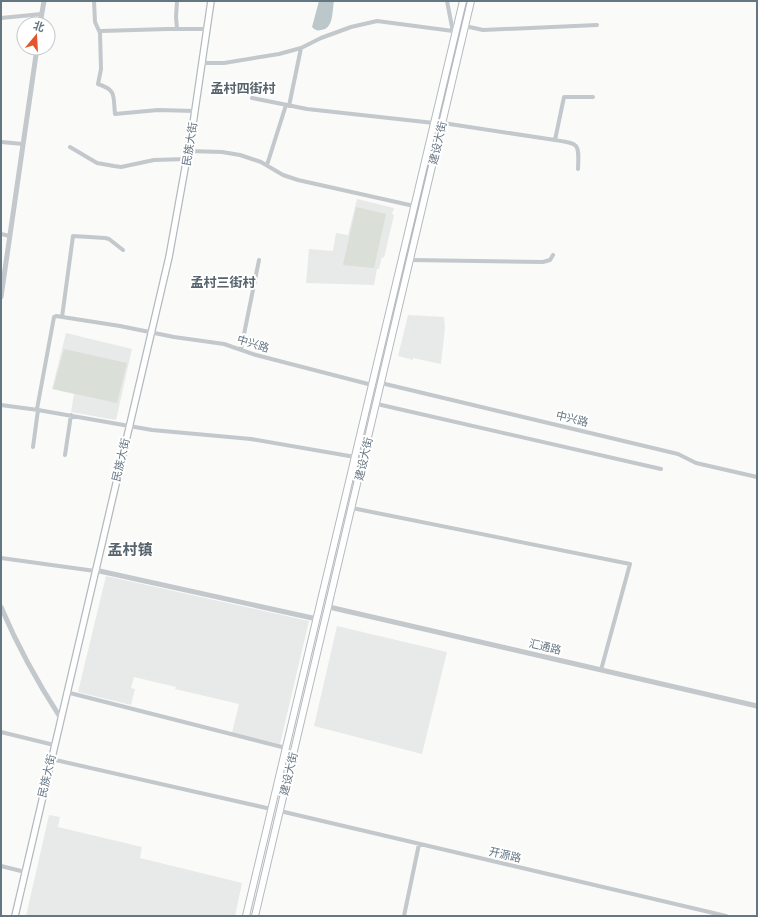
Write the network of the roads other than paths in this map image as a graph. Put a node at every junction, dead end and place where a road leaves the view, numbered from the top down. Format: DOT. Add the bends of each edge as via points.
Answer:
graph roads {
  1 [pos="44,1"];
  2 [pos="94,1"];
  3 [pos="177,1"];
  4 [pos="211,1"];
  5 [pos="447,1"];
  6 [pos="462,1"];
  7 [pos="471,1"];
  8 [pos="42,14"];
  9 [pos="1,18"];
  10 [pos="597,25"];
  11 [pos="465,26"];
  12 [pos="177,29"];
  13 [pos="207,29"];
  14 [pos="100,33"];
  15 [pos="453,34"];
  16 [pos="300,48"];
  17 [pos="36,56"];
  18 [pos="202,63"];
  19 [pos="593,97"];
  20 [pos="252,98"];
  21 [pos="287,106"];
  22 [pos="195,111"];
  23 [pos="434,123"];
  24 [pos="443,123"];
  25 [pos="555,140"];
  26 [pos="1,142"];
  27 [pos="23,144"];
  28 [pos="70,147"];
  29 [pos="188,150"];
  30 [pos="187,159"];
  31 [pos="267,165"];
  32 [pos="578,169"];
  33 [pos="414,206"];
  34 [pos="1,234"];
  35 [pos="10,236"];
  36 [pos="123,250"];
  37 [pos="553,255"];
  38 [pos="259,260"];
  39 [pos="410,260"];
  40 [pos="2,286"];
  41 [pos="1,297"];
  42 [pos="62,317"];
  43 [pos="151,333"];
  44 [pos="241,349"];
  45 [pos="382,383"];
  46 [pos="372,385"];
  47 [pos="377,404"];
  48 [pos="1,405"];
  49 [pos="38,410"];
  50 [pos="71,415"];
  51 [pos="130,426"];
  52 [pos="33,447"];
  53 [pos="66,455"];
  54 [pos="355,457"];
  55 [pos="661,469"];
  56 [pos="757,477"];
  57 [pos="352,508"];
  58 [pos="1,558"];
  59 [pos="95,570"];
  60 [pos="1,607"];
  61 [pos="329,607"];
  62 [pos="317,619"];
  63 [pos="601,670"];
  64 [pos="66,692"];
  65 [pos="757,706"];
  66 [pos="60,717"];
  67 [pos="1,732"];
  68 [pos="54,745"];
  69 [pos="286,748"];
  70 [pos="51,759"];
  71 [pos="271,809"];
  72 [pos="280,811"];
  73 [pos="419,844"];
  74 [pos="1,866"];
  75 [pos="25,872"];
  76 [pos="14,916"];
  77 [pos="246,916"];
  78 [pos="254,916"];
  79 [pos="404,916"];
  80 [pos="726,916"];
  1 -- 8 [label="street"];
  2 -- 14 [label="street" via="95,22"];
  3 -- 12 [label="street"];
  4 -- 13 [label="main road, 民族大街"];
  5 -- 15 [label="street"];
  6 -- 15 [label="main road, 建设大街"];
  7 -- 11 [label="main road, 建设大街"];
  8 -- 9 [label="street"];
  10 -- 11 [label="street" via="484,30"];
  11 -- 24 [label="main road, 建设大街"];
  12 -- 13 [label="street"];
  12 -- 14 [label="street"];
  13 -- 18 [label="main road, 民族大街"];
  14 -- 22 [label="street" via="101,69 98,84 110,88 115,114 158,110"];
  15 -- 16 [label="street" via="377,21 351,26"];
  15 -- 23 [label="main road, 建设大街"];
  16 -- 18 [label="street" via="238,62"];
  16 -- 21 [label="street"];
  17 -- 27 [label="street"];
  18 -- 22 [label="main road, 民族大街"];
  19 -- 25 [label="street" via="564,97"];
  20 -- 21 [label="street"];
  21 -- 23 [label="street"];
  21 -- 31 [label="street"];
  22 -- 29 [label="main road, 民族大街"];
  23 -- 33 [label="main road, 建设大街"];
  24 -- 25 [label="street"];
  24 -- 39 [label="main road, 建设大街"];
  25 -- 32 [label="street" via="573,143 576,146 579,150"];
  26 -- 27 [label="street"];
  27 -- 35 [label="street"];
  28 -- 30 [label="street" via="97,163 121,167 153,160"];
  29 -- 30 [label="main road, 民族大街"];
  29 -- 31 [label="street" via="231,153"];
  30 -- 43 [label="main road, 民族大街" via="169,257"];
  31 -- 33 [label="street" via="283,175 298,180"];
  33 -- 46 [label="main road, 建设大街"];
  34 -- 35 [label="street"];
  35 -- 40 [label="street"];
  36 -- 42 [label="street" via="109,239 73,236"];
  37 -- 39 [label="street" via="550,260 543,262"];
  38 -- 44 [label="street"];
  39 -- 45 [label="main road, 建设大街"];
  40 -- 41 [label="street"];
  42 -- 43 [label="street, 中兴路"];
  42 -- 49 [label="street" via="54,317"];
  43 -- 44 [label="street, 中兴路" via="215,342"];
  43 -- 51 [label="main road, 民族大街"];
  44 -- 46 [label="street, 中兴路"];
  45 -- 47 [label="main road, 建设大街"];
  45 -- 56 [label="street, 中兴路" via="678,454 696,463"];
  46 -- 54 [label="main road, 建设大街"];
  47 -- 55 [label="street"];
  47 -- 57 [label="main road, 建设大街"];
  48 -- 49 [label="street"];
  49 -- 50 [label="street"];
  49 -- 52 [label="street"];
  50 -- 51 [label="street"];
  50 -- 53 [label="street"];
  51 -- 54 [label="street" via="251,439"];
  51 -- 59 [label="main road, 民族大街"];
  54 -- 62 [label="main road, 建设大街"];
  57 -- 61 [label="main road, 建设大街"];
  57 -- 63 [label="street" via="630,564"];
  58 -- 59 [label="street"];
  59 -- 62 [label="street"];
  59 -- 64 [label="main road, 民族大街"];
  60 -- 66 [label="street" via="47,697"];
  61 -- 63 [label="street, 汇通路"];
  61 -- 72 [label="main road, 建设大街"];
  62 -- 69 [label="main road, 建设大街"];
  63 -- 65 [label="street, 汇通路"];
  64 -- 66 [label="main road, 民族大街"];
  64 -- 69 [label="street"];
  66 -- 68 [label="main road, 民族大街"];
  67 -- 68 [label="street"];
  68 -- 70 [label="main road, 民族大街"];
  69 -- 71 [label="main road, 建设大街"];
  70 -- 71 [label="street"];
  70 -- 75 [label="main road, 民族大街"];
  71 -- 77 [label="main road, 建设大街"];
  72 -- 73 [label="street, 开源路"];
  72 -- 78 [label="main road, 建设大街"];
  73 -- 79 [label="street"];
  73 -- 80 [label="street, 开源路"];
  74 -- 75 [label="street"];
  75 -- 76 [label="main road, 民族大街"];
}
